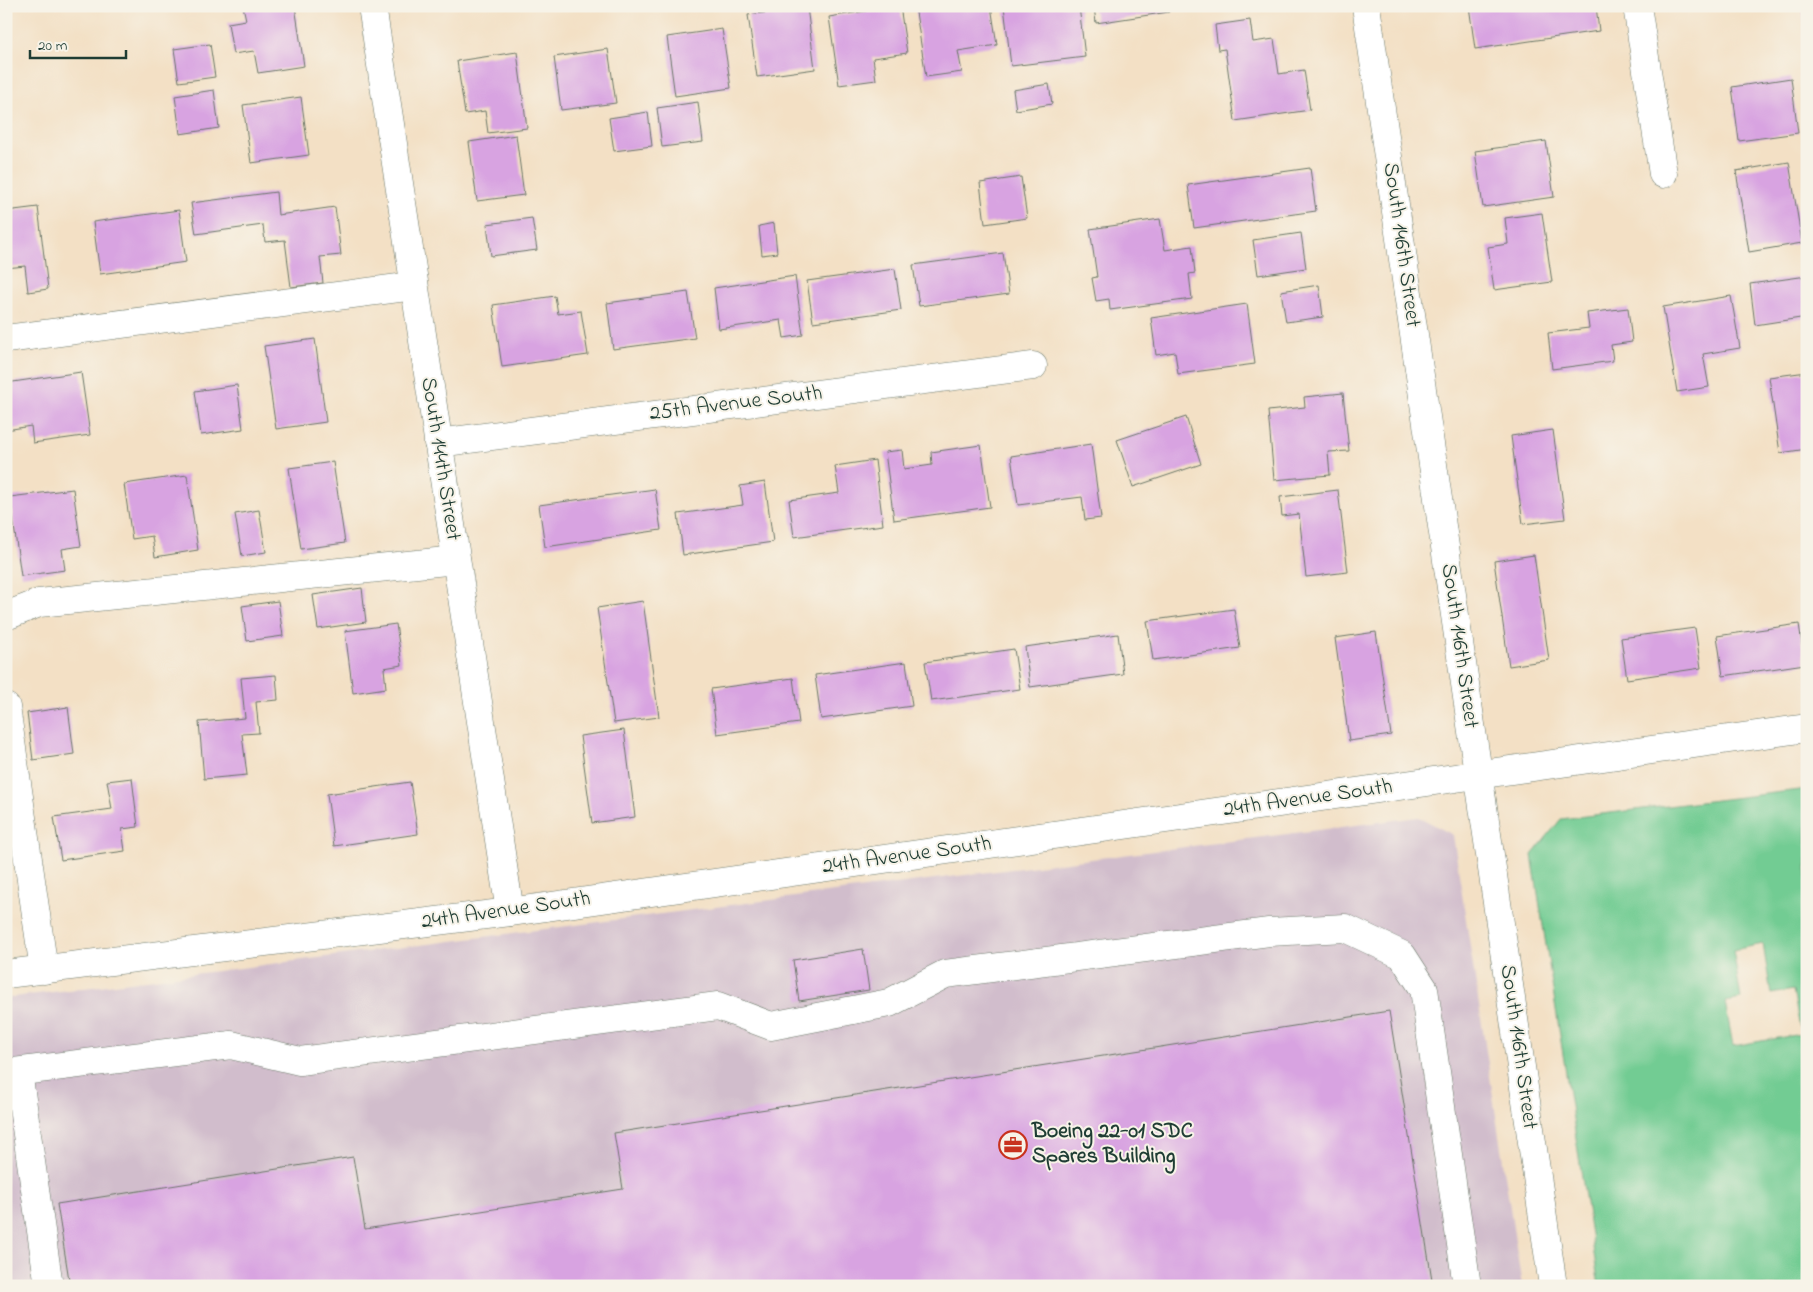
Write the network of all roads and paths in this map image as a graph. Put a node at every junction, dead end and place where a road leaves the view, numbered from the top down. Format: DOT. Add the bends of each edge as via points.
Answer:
graph roads {
  1 [pos="372,6"];
  2 [pos="1366,6"];
  3 [pos="1637,6"];
  4 [pos="1663,174"];
  5 [pos="414,286"];
  6 [pos="6,339"];
  7 [pos="1033,366"];
  8 [pos="438,443"];
  9 [pos="456,560"];
  10 [pos="6,616"];
  11 [pos="6,707"];
  12 [pos="1807,728"];
  13 [pos="1478,776"];
  14 [pos="510,912"];
  15 [pos="44,970"];
  16 [pos="6,974"];
  17 [pos="12,1072"];
  18 [pos="49,1286"];
  19 [pos="1467,1286"];
  20 [pos="1553,1286"];
  1 -- 5 [label="street, South 144th Street"];
  2 -- 13 [label="street, South 146th Street"];
  3 -- 4 [label="street"];
  5 -- 6 [label="street"];
  5 -- 8 [label="street, South 144th Street"];
  7 -- 8 [label="street, 25th Avenue South"];
  8 -- 9 [label="street, South 144th Street"];
  9 -- 10 [label="street" via="39,603"];
  9 -- 14 [label="street, South 144th Street"];
  11 -- 15 [label="street"];
  12 -- 13 [label="street, 24th Avenue South"];
  13 -- 14 [label="street, 24th Avenue South"];
  13 -- 20 [label="street, South 146th Street"];
  14 -- 15 [label="street, 24th Avenue South"];
  15 -- 16 [label="street, 24th Avenue South"];
  17 -- 18 [label="street"];
  17 -- 19 [label="street" via="231,1045 300,1061 718,1006 771,1026 889,1002 945,974 1269,932 1345,928 1402,955 1424,989"];
}
